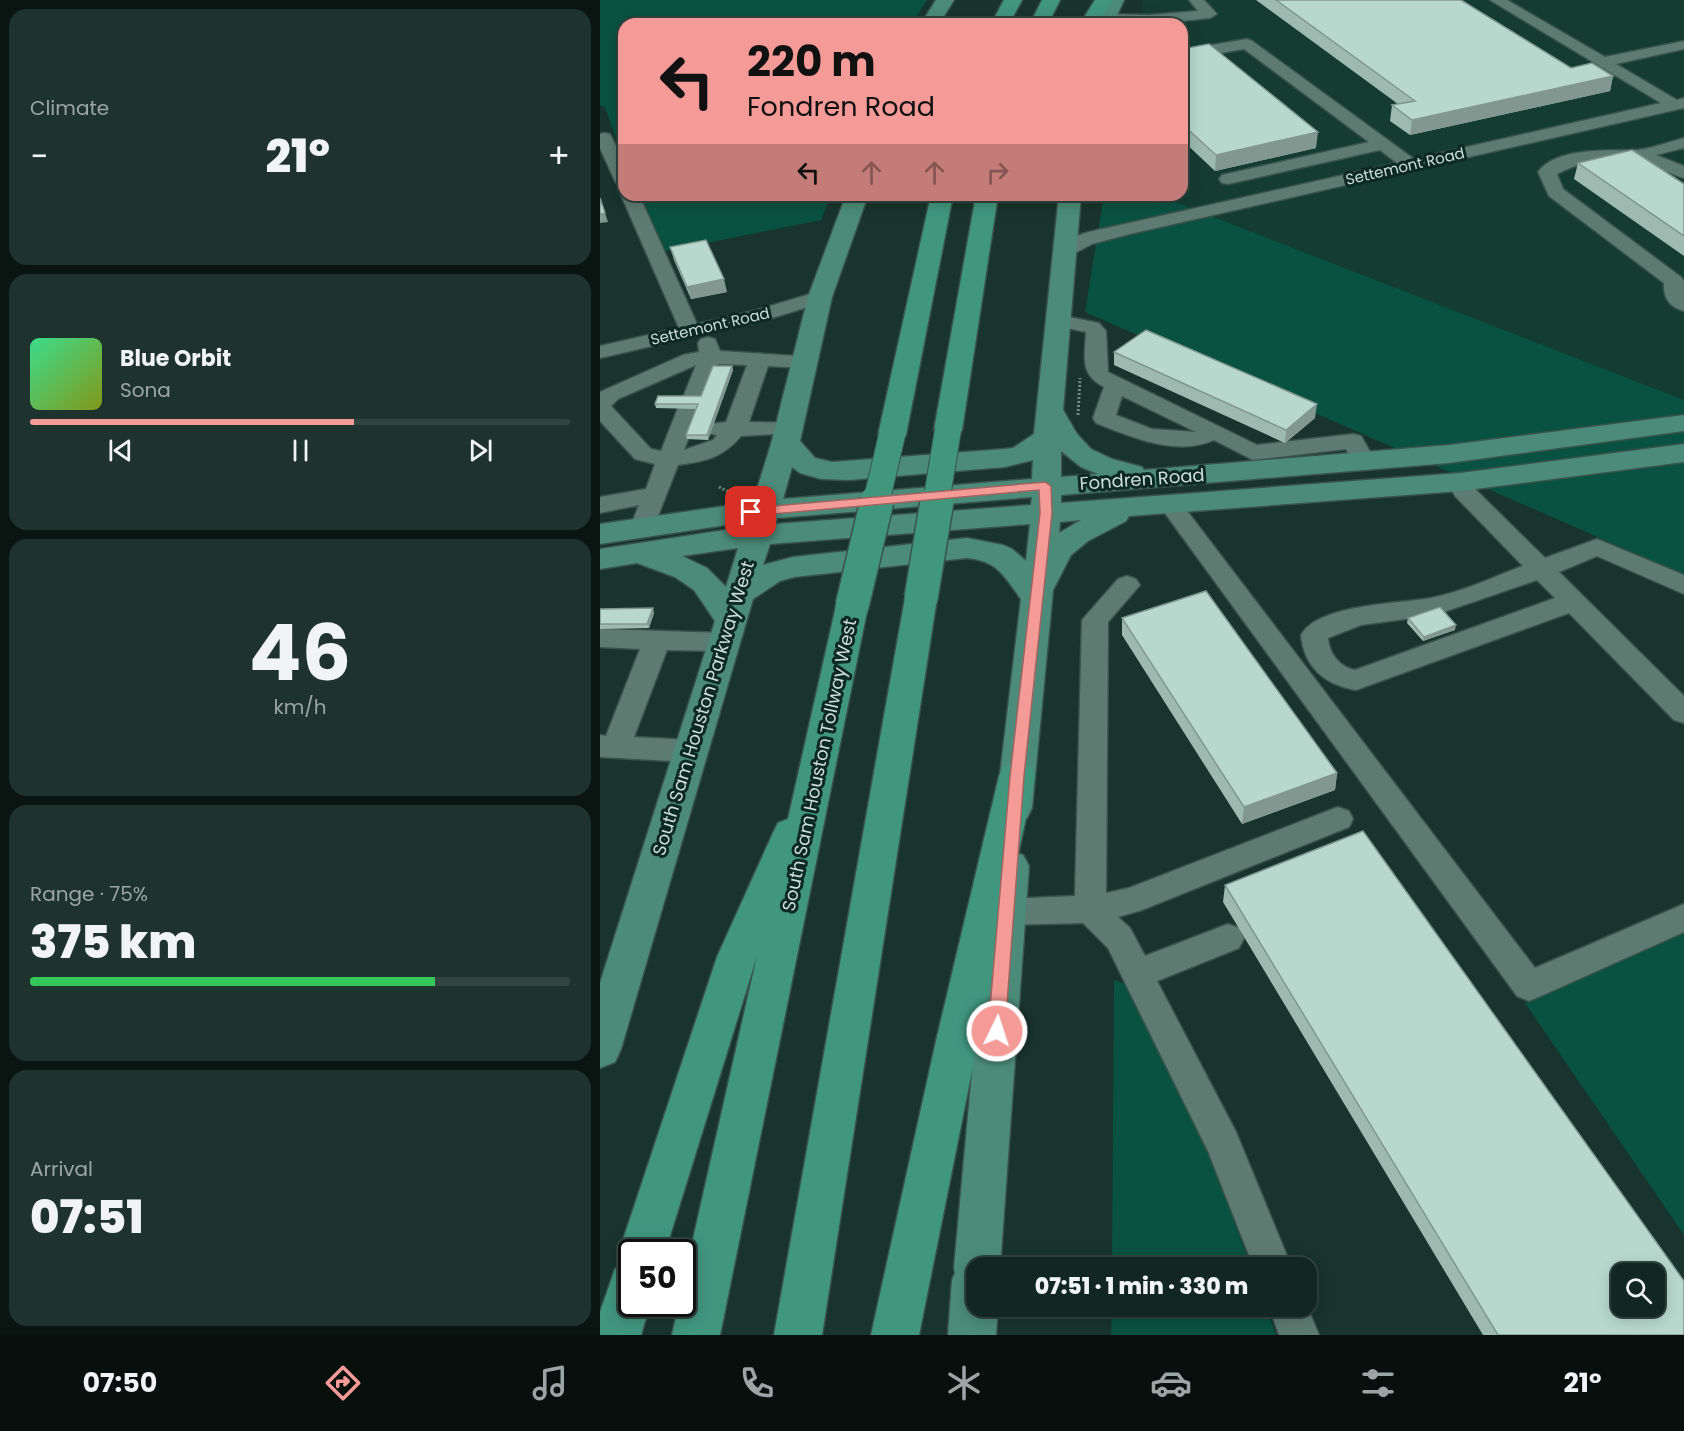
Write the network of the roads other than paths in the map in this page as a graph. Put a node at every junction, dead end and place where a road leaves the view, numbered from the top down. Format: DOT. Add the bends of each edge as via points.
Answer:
graph roads {
  1 [pos="945,0"];
  2 [pos="998,0"];
  3 [pos="1013,0"];
  4 [pos="1051,0"];
  5 [pos="1115,0"];
  6 [pos="1196,0"];
  7 [pos="1497,0"];
  8 [pos="1105,14"];
  9 [pos="934,18"];
  10 [pos="990,18"];
  11 [pos="1003,18"];
  12 [pos="1042,18"];
  13 [pos="1130,18"];
  14 [pos="1188,22"];
  15 [pos="1217,22"];
  16 [pos="1247,44"];
  17 [pos="1683,45"];
  18 [pos="1188,54"];
  19 [pos="1603,62"];
  20 [pos="1652,91"];
  21 [pos="1630,97"];
  22 [pos="1680,104"];
  23 [pos="604,138"];
  24 [pos="1684,144"];
  25 [pos="1416,146"];
  26 [pos="1389,148"];
  27 [pos="1637,155"];
  28 [pos="1411,165"];
  29 [pos="618,168"];
  30 [pos="1684,173"];
  31 [pos="1228,179"];
  32 [pos="633,201"];
  33 [pos="855,201"];
  34 [pos="941,201"];
  35 [pos="986,201"];
  36 [pos="1000,201"];
  37 [pos="1069,204"];
  38 [pos="1127,230"];
  39 [pos="1066,250"];
  40 [pos="974,268"];
  41 [pos="820,297"];
  42 [pos="1684,305"];
  43 [pos="1059,321"];
  44 [pos="698,329"];
  45 [pos="600,352"];
  46 [pos="710,357"];
  47 [pos="804,362"];
  48 [pos="1115,385"];
  49 [pos="716,402"];
  50 [pos="600,406"];
  51 [pos="1050,410"];
  52 [pos="1684,423"];
  53 [pos="1214,432"];
  54 [pos="786,436"];
  55 [pos="1047,438"];
  56 [pos="1684,453"];
  57 [pos="1449,454"];
  58 [pos="668,460"];
  59 [pos="1254,462"];
  60 [pos="1158,478"];
  61 [pos="1460,482"];
  62 [pos="656,494"];
  63 [pos="1046,499"];
  64 [pos="1170,504"];
  65 [pos="600,505"];
  66 [pos="1136,507"];
  67 [pos="682,522"];
  68 [pos="759,523"];
  69 [pos="600,534"];
  70 [pos="639,540"];
  71 [pos="600,559"];
  72 [pos="1542,569"];
  73 [pos="1127,585"];
  74 [pos="1684,585"];
  75 [pos="1036,597"];
  76 [pos="1574,601"];
  77 [pos="730,618"];
  78 [pos="600,638"];
  79 [pos="657,640"];
  80 [pos="1314,648"];
  81 [pos="1285,658"];
  82 [pos="1684,713"];
  83 [pos="608,747"];
  84 [pos="824,747"];
  85 [pos="690,751"];
  86 [pos="1017,776"];
  87 [pos="1338,819"];
  88 [pos="1090,909"];
  89 [pos="1006,912"];
  90 [pos="1684,917"];
  91 [pos="1228,938"];
  92 [pos="1137,974"];
  93 [pos="600,1049"];
  94 [pos="646,1239"];
  95 [pos="979,1257"];
  96 [pos="1269,1257"];
  97 [pos="622,1317"];
  98 [pos="973,1317"];
  99 [pos="1292,1317"];
  100 [pos="616,1335"];
  101 [pos="696,1335"];
  102 [pos="798,1335"];
  103 [pos="895,1335"];
  104 [pos="972,1335"];
  105 [pos="1299,1335"];
  1 -- 9 [label="main road"];
  2 -- 10 [label="highway"];
  3 -- 11 [label="highway"];
  4 -- 12 [label="highway"];
  5 -- 8 [label="main road"];
  6 -- 15 [label="street"];
  7 -- 19 [label="street"];
  8 -- 13 [label="street"];
  14 -- 15 [label="street"];
  15 -- 16 [label="street"];
  16 -- 18 [label="street"];
  16 -- 26 [label="street"];
  17 -- 19 [label="street"];
  19 -- 20 [label="street"];
  20 -- 21 [label="street"];
  20 -- 22 [label="street"];
  22 -- 28 [label="street, Settemont Road"];
  23 -- 29 [label="street"];
  24 -- 27 [label="street"];
  25 -- 26 [label="street"];
  26 -- 28 [label="street"];
  26 -- 31 [label="street"];
  27 -- 30 [label="street"];
  27 -- 42 [label="street" via="1600,154 1565,161 1547,172 1555,192 1674,281 1673,295"];
  28 -- 38 [label="street, Settemont Road"];
  32 -- 44 [label="street" via="682,315"];
  33 -- 41 [label="main road, South Sam Houston Parkway West"];
  34 -- 84 [label="highway, South Sam Houston Tollway West, bridge"];
  35 -- 40 [label="highway"];
  36 -- 40 [label="highway"];
  37 -- 38 [label="street, Settemont Road" via="1079,223 1094,229"];
  37 -- 39 [label="main road"];
  38 -- 39 [label="street, Settemont Road" via="1085,240"];
  39 -- 43 [label="main road"];
  40 -- 102 [label="highway, bridge"];
  41 -- 44 [label="street, Settemont Road"];
  41 -- 47 [label="main road, South Sam Houston Parkway West"];
  43 -- 48 [label="street" via="1096,331 1096,370"];
  43 -- 51 [label="main road"];
  44 -- 45 [label="street, Settemont Road"];
  44 -- 46 [label="street"];
  46 -- 49 [label="street"];
  46 -- 49 [label="street"];
  46 -- 50 [label="street" via="690,358 610,394"];
  47 -- 49 [label="street"];
  47 -- 54 [label="main road, South Sam Houston Parkway West"];
  48 -- 53 [label="street"];
  48 -- 53 [label="street" via="1104,418 1148,436 1196,440"];
  49 -- 54 [label="street"];
  49 -- 58 [label="street"];
  49 -- 58 [label="street" via="721,445 698,455"];
  50 -- 58 [label="street" via="643,453"];
  51 -- 55 [label="main road"];
  51 -- 60 [label="main road" via="1061,435 1081,456 1113,469"];
  52 -- 57 [label="main road, Fondren Road"];
  53 -- 59 [label="street"];
  54 -- 55 [label="main road" via="805,464 831,471 1005,458 1022,454"];
  54 -- 67 [label="main road" via="750,487"];
  54 -- 68 [label="main road, South Sam Houston Parkway West"];
  55 -- 63 [label="main road"];
  56 -- 61 [label="main road, Fondren Road"];
  57 -- 59 [label="main road, Fondren Road" via="1364,462"];
  57 -- 61 [label="main road"];
  58 -- 62 [label="street"];
  59 -- 60 [label="main road, Fondren Road"];
  60 -- 63 [label="main road, Fondren Road"];
  61 -- 64 [label="main road, Fondren Road"];
  61 -- 72 [label="street" via="1463,491"];
  62 -- 65 [label="street"];
  62 -- 70 [label="street"];
  63 -- 66 [label="main road, Fondren Road"];
  63 -- 68 [label="main road, Fondren Road"];
  63 -- 75 [label="main road"];
  64 -- 66 [label="main road, Fondren Road"];
  64 -- 81 [label="street"];
  66 -- 75 [label="main road" via="1077,534 1058,550"];
  67 -- 68 [label="main road, Fondren Road"];
  67 -- 70 [label="main road, Fondren Road"];
  68 -- 70 [label="main road, Fondren Road"];
  68 -- 77 [label="main road, South Sam Houston Parkway West"];
  69 -- 70 [label="main road, Fondren Road"];
  70 -- 71 [label="main road, Fondren Road"];
  70 -- 77 [label="main road" via="704,579"];
  72 -- 74 [label="street" via="1597,547"];
  72 -- 76 [label="street"];
  72 -- 80 [label="street" via="1435,606 1349,619 1314,634"];
  73 -- 88 [label="street" via="1095,620"];
  75 -- 77 [label="main road" via="1004,556 987,549 967,548 793,567 770,574"];
  75 -- 86 [label="main road"];
  76 -- 80 [label="street" via="1356,680 1342,680 1332,673"];
  76 -- 82 [label="street"];
  77 -- 79 [label="street"];
  77 -- 85 [label="main road, South Sam Houston Parkway West"];
  78 -- 79 [label="street"];
  79 -- 83 [label="street"];
  80 -- 81 [label="street"];
  81 -- 90 [label="street" via="1529,986"];
  83 -- 85 [label="street"];
  84 -- 94 [label="highway" via="800,815 737,957"];
  84 -- 101 [label="highway, South Sam Houston Tollway West"];
  85 -- 93 [label="main road, South Sam Houston Parkway West"];
  86 -- 89 [label="main road"];
  86 -- 103 [label="highway"];
  87 -- 88 [label="street" via="1131,901"];
  88 -- 89 [label="street"];
  88 -- 92 [label="street" via="1119,938"];
  89 -- 95 [label="main road"];
  91 -- 92 [label="street"];
  92 -- 96 [label="street" via="1223,1144"];
  97 -- 100 [label="highway"];
  98 -- 104 [label="main road"];
  99 -- 105 [label="street"];
}
